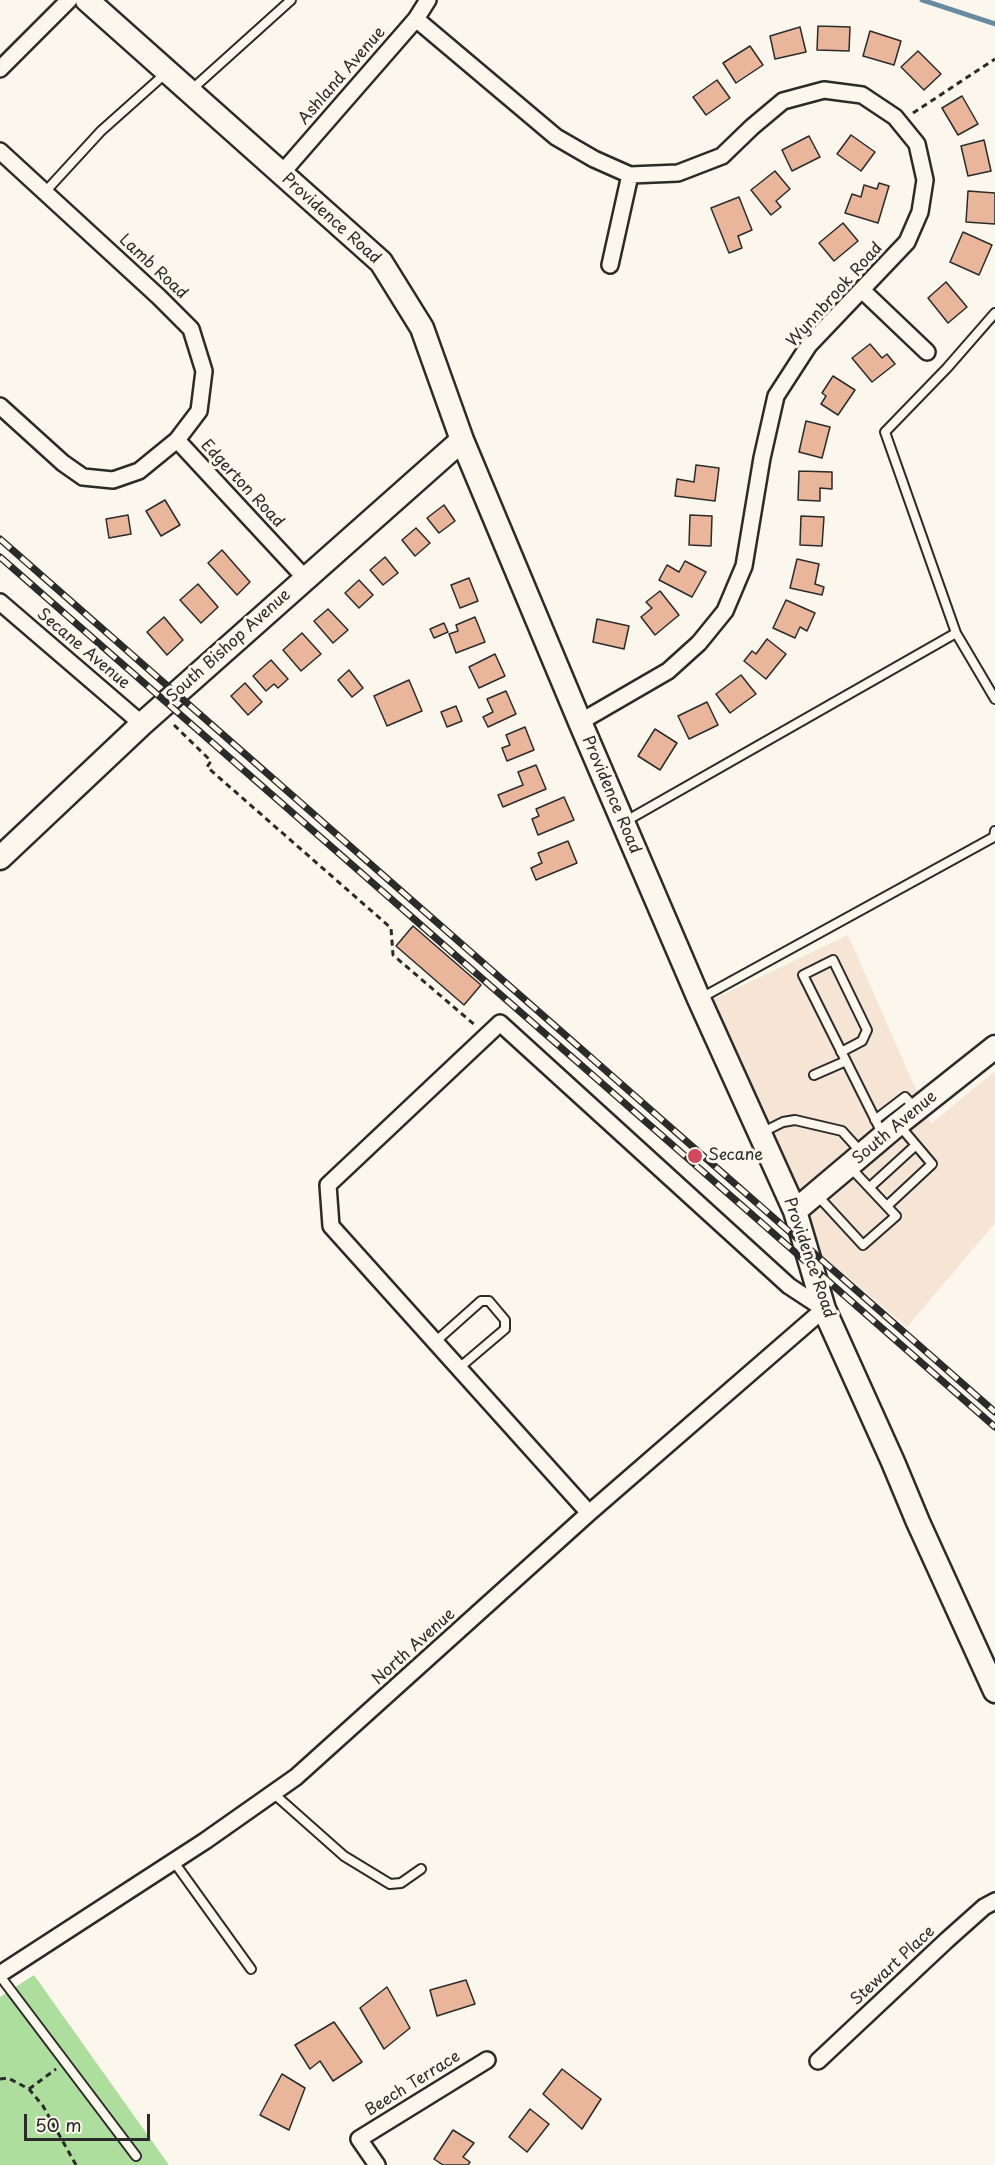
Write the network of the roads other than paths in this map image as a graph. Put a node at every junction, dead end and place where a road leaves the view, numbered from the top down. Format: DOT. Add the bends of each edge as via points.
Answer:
graph roads {
  1 [pos="69,0"];
  2 [pos="87,0"];
  3 [pos="291,0"];
  4 [pos="428,0"];
  5 [pos="416,19"];
  6 [pos="0,69"];
  7 [pos="167,72"];
  8 [pos="189,92"];
  9 [pos="0,150"];
  10 [pos="280,174"];
  11 [pos="630,175"];
  12 [pos="45,192"];
  13 [pos="610,265"];
  14 [pos="863,291"];
  15 [pos="995,313"];
  16 [pos="927,352"];
  17 [pos="0,406"];
  18 [pos="177,440"];
  19 [pos="462,440"];
  20 [pos="306,578"];
  21 [pos="0,602"];
  22 [pos="956,633"];
  23 [pos="995,699"];
  24 [pos="580,722"];
  25 [pos="142,724"];
  26 [pos="623,823"];
  27 [pos="995,831"];
  28 [pos="0,858"];
  29 [pos="699,999"];
  30 [pos="841,1052"];
  31 [pos="992,1054"];
  32 [pos="846,1061"];
  33 [pos="814,1075"];
  34 [pos="886,1127"];
  35 [pos="760,1134"];
  36 [pos="916,1145"];
  37 [pos="856,1160"];
  38 [pos="870,1187"];
  39 [pos="816,1194"];
  40 [pos="887,1206"];
  41 [pos="795,1211"];
  42 [pos="824,1309"];
  43 [pos="435,1342"];
  44 [pos="459,1368"];
  45 [pos="589,1513"];
  46 [pos="995,1691"];
  47 [pos="273,1793"];
  48 [pos="174,1862"];
  49 [pos="421,1869"];
  50 [pos="995,1901"];
  51 [pos="251,1969"];
  52 [pos="0,1975"];
  53 [pos="487,2060"];
  54 [pos="818,2061"];
  55 [pos="136,2156"];
  56 [pos="377,2165"];
  1 -- 6 [label="street"];
  2 -- 7 [label="street, Providence Road"];
  3 -- 8 [label="lane"];
  4 -- 5 [label="street, Ashland Avenue"];
  5 -- 10 [label="street, Ashland Avenue"];
  5 -- 11 [label="street, Wynnbrook Road" via="556,137"];
  7 -- 8 [label="street, Providence Road"];
  7 -- 12 [label="lane" via="101,131"];
  8 -- 10 [label="street, Providence Road"];
  9 -- 12 [label="street, Lamb Road"];
  10 -- 19 [label="street, Providence Road" via="381,262 422,328"];
  11 -- 13 [label="street"];
  11 -- 14 [label="street, Wynnbrook Road" via="678,173 722,156 783,101 824,90 862,95 895,117 917,144 925,180 920,212 907,242"];
  12 -- 18 [label="street, Lamb Road" via="191,329 204,371 200,411"];
  14 -- 16 [label="street"];
  14 -- 24 [label="street, Wynnbrook Road" via="809,345 776,396 744,566 725,611 699,643 668,671"];
  15 -- 22 [label="lane" via="885,432"];
  17 -- 18 [label="street, Edgerton Road" via="83,477 113,480 139,471"];
  18 -- 20 [label="street, Edgerton Road"];
  19 -- 20 [label="street, South Bishop Avenue"];
  19 -- 24 [label="street, Providence Road"];
  20 -- 25 [label="street, South Bishop Avenue"];
  21 -- 25 [label="street, Secane Avenue"];
  22 -- 23 [label="lane"];
  22 -- 26 [label="lane"];
  24 -- 26 [label="street, Providence Road"];
  25 -- 28 [label="street, South Bishop Avenue"];
  26 -- 29 [label="street, Providence Road"];
  27 -- 29 [label="lane" via="994,837"];
  29 -- 35 [label="street, Providence Road"];
  30 -- 30 [label="lane" via="803,975 833,960 867,1030 862,1041"];
  30 -- 32 [label="lane"];
  31 -- 34 [label="street, South Avenue" via="916,1110"];
  32 -- 33 [label="lane"];
  32 -- 34 [label="lane"];
  34 -- 36 [label="lane"];
  34 -- 37 [label="street, South Avenue"];
  35 -- 37 [label="lane" via="789,1120 835,1128 847,1136"];
  35 -- 41 [label="street, Providence Road"];
  36 -- 38 [label="lane"];
  36 -- 40 [label="lane" via="932,1164"];
  37 -- 38 [label="lane"];
  37 -- 39 [label="street, South Avenue"];
  38 -- 40 [label="lane"];
  39 -- 40 [label="lane" via="863,1245 896,1216"];
  39 -- 41 [label="street, South Avenue"];
  41 -- 42 [label="street, Providence Road"];
  42 -- 43 [label="street" via="789,1286 500,1023 328,1185 331,1226"];
  42 -- 45 [label="street, North Avenue"];
  42 -- 46 [label="street, Providence Road"];
  43 -- 44 [label="street"];
  43 -- 44 [label="lane" via="481,1301 489,1301 506,1320 505,1329"];
  44 -- 45 [label="street"];
  45 -- 47 [label="street, North Avenue" via="296,1777"];
  47 -- 48 [label="street, North Avenue"];
  47 -- 49 [label="lane" via="344,1856 390,1884 401,1883"];
  48 -- 51 [label="lane"];
  48 -- 52 [label="street, North Avenue"];
  50 -- 54 [label="street, Stewart Place" via="947,1940"];
  52 -- 55 [label="lane"];
  53 -- 56 [label="street, Beech Terrace" via="359,2139"];
}
